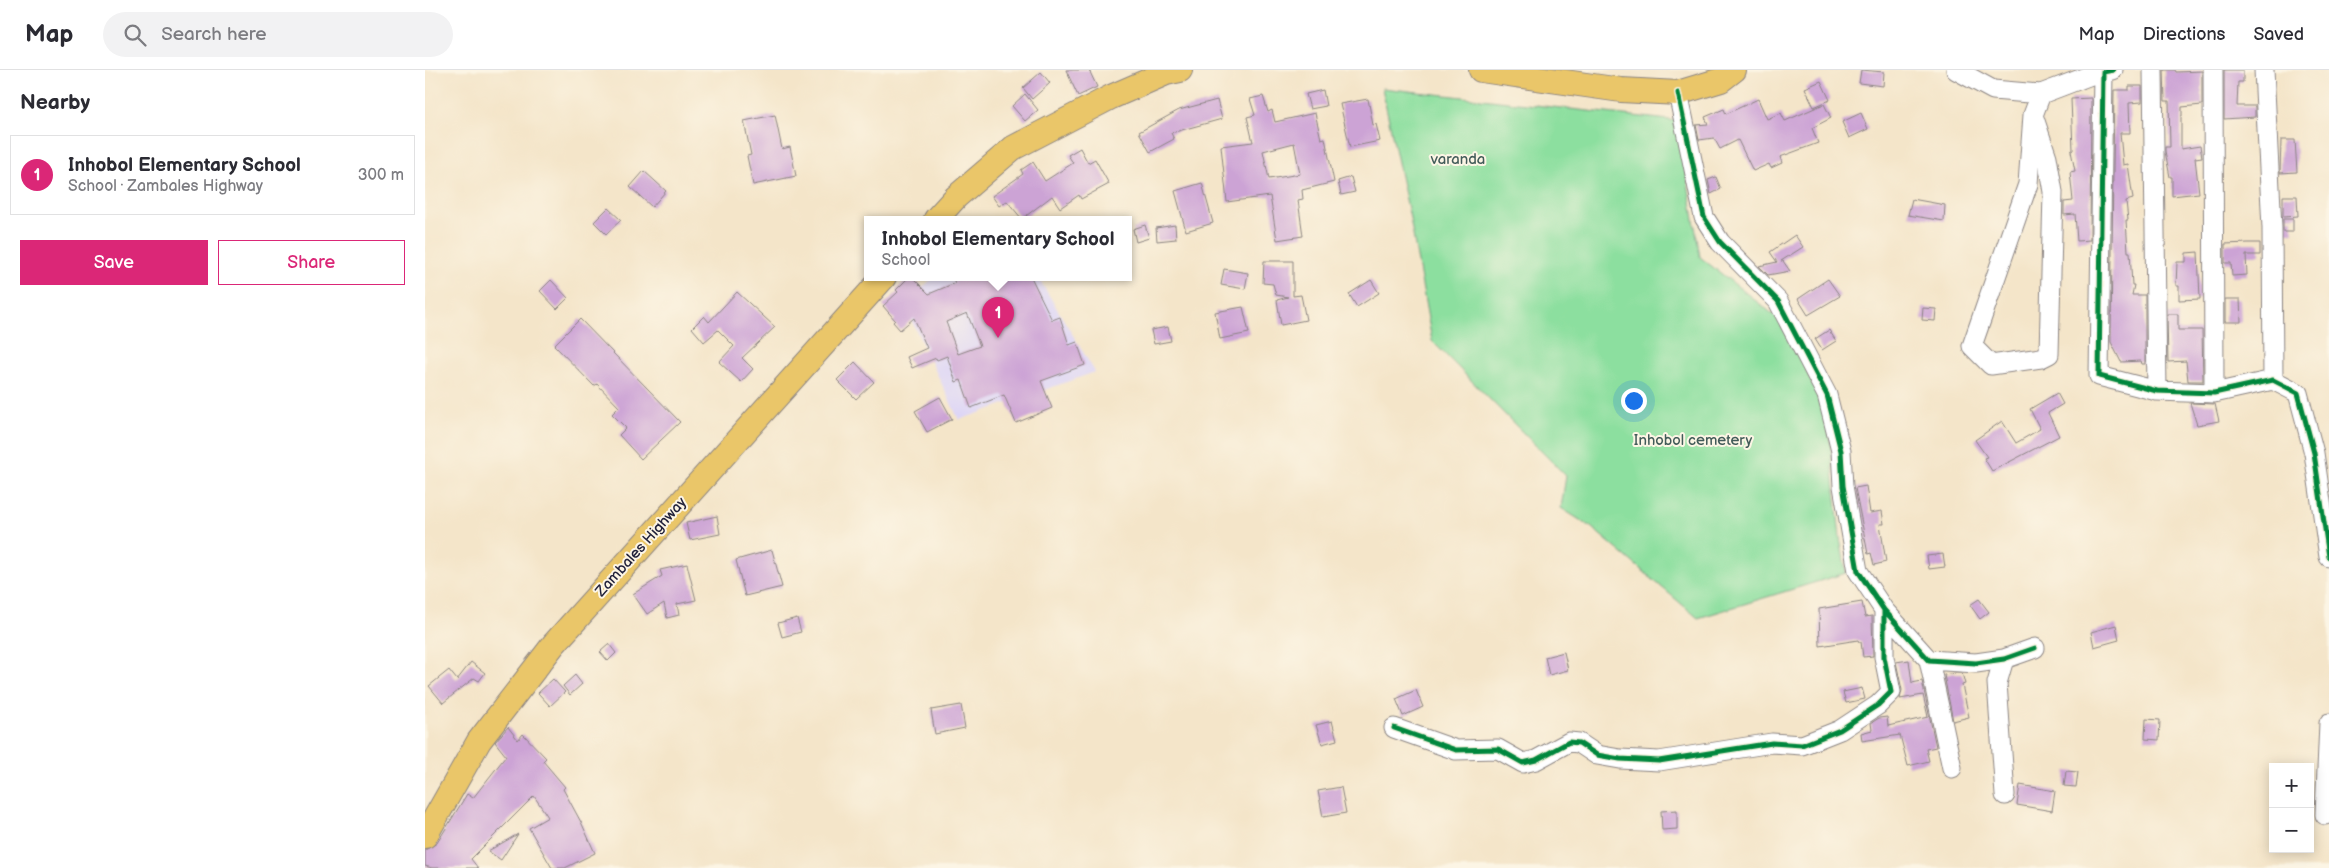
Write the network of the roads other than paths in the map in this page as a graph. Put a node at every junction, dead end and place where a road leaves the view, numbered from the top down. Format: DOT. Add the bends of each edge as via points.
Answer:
graph roads {
  1 [pos="1179,70"];
  2 [pos="1481,70"];
  3 [pos="1734,70"];
  4 [pos="1956,70"];
  5 [pos="2153,70"];
  6 [pos="2213,70"];
  7 [pos="2264,70"];
  8 [pos="2107,71"];
  9 [pos="1678,93"];
  10 [pos="2041,94"];
  11 [pos="2033,116"];
  12 [pos="939,216"];
  13 [pos="880,281"];
  14 [pos="2273,380"];
  15 [pos="2157,391"];
  16 [pos="2214,393"];
  17 [pos="2329,557"];
  18 [pos="1884,610"];
  19 [pos="2035,648"];
  20 [pos="2004,659"];
  21 [pos="1929,660"];
  22 [pos="2329,723"];
  23 [pos="1394,728"];
  24 [pos="1952,768"];
  25 [pos="2005,795"];
  26 [pos="2325,814"];
  27 [pos="425,836"];
  1 -- 12 [label="main road" via="1111,97 1013,148 956,196"];
  2 -- 9 [label="main road" via="1621,90"];
  3 -- 9 [label="main road" via="1721,80"];
  4 -- 10 [label="street" via="1993,90"];
  5 -- 15 [label="street"];
  6 -- 16 [label="street"];
  7 -- 14 [label="street" via="2272,228"];
  8 -- 10 [label="street"];
  8 -- 15 [label="street" via="2099,376"];
  9 -- 18 [label="street" via="1704,217 1720,242 1778,301 1827,395 1841,451 1843,486 1858,572"];
  10 -- 11 [label="street"];
  11 -- 11 [label="street" via="2047,157 2053,192 2049,354 1991,365 1972,346 2029,184"];
  13 -- 27 [label="main road, Zambales Highway" via="554,644 479,741"];
  14 -- 16 [label="street"];
  14 -- 17 [label="street" via="2298,392 2314,453"];
  15 -- 16 [label="street"];
  18 -- 21 [label="street"];
  18 -- 23 [label="street" via="1884,658 1891,692 1878,705 1840,730 1802,745 1772,743 1659,761 1597,755 1579,743 1569,742 1536,760 1523,763 1498,749 1456,750"];
  19 -- 20 [label="street"];
  20 -- 21 [label="street" via="1976,663"];
  20 -- 25 [label="street" via="1997,683"];
  21 -- 24 [label="street"];
  22 -- 26 [label="street"];
}
